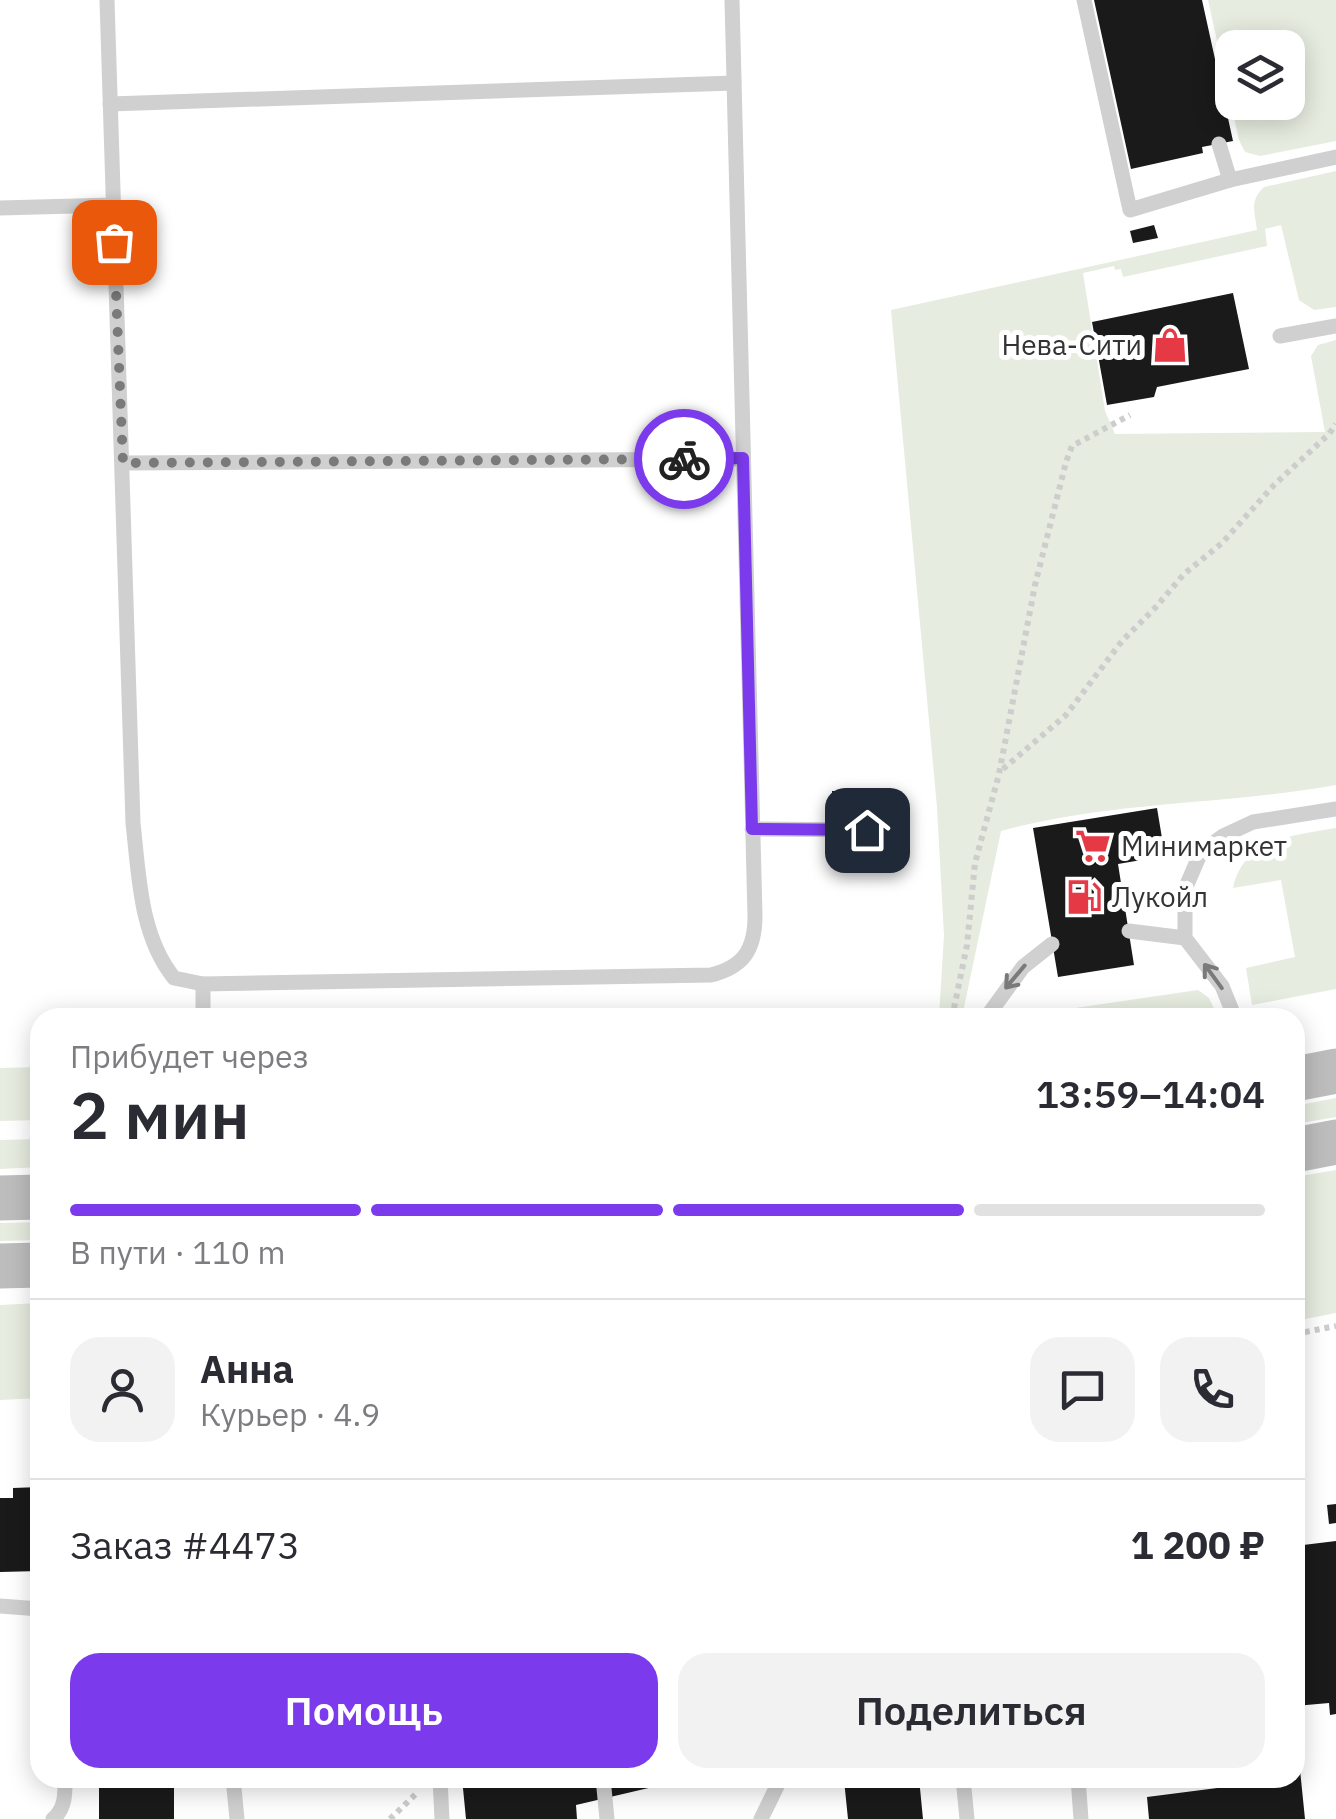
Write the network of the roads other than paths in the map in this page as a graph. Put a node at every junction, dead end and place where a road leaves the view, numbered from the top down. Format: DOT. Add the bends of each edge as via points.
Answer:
graph roads {
  1 [pos="107,0"];
  2 [pos="732,0"];
  3 [pos="1084,0"];
  4 [pos="734,83"];
  5 [pos="110,104"];
  6 [pos="1218,144"];
  7 [pos="1336,157"];
  8 [pos="1230,180"];
  9 [pos="113,205"];
  10 [pos="0,208"];
  11 [pos="1336,326"];
  12 [pos="1280,336"];
  13 [pos="743,458"];
  14 [pos="123,463"];
  15 [pos="1336,808"];
  16 [pos="752,829"];
  17 [pos="867,830"];
  18 [pos="1129,931"];
  19 [pos="1185,938"];
  20 [pos="1052,944"];
  21 [pos="203,984"];
  22 [pos="203,1008"];
  23 [pos="993,1008"];
  24 [pos="1231,1008"];
  25 [pos="1336,1071"];
  26 [pos="1305,1077"];
  27 [pos="1336,1142"];
  28 [pos="1305,1148"];
  29 [pos="30,1197"];
  30 [pos="0,1198"];
  31 [pos="30,1264"];
  32 [pos="0,1266"];
  33 [pos="0,1606"];
  34 [pos="30,1608"];
  35 [pos="65,1788"];
  36 [pos="235,1788"];
  37 [pos="440,1788"];
  38 [pos="604,1788"];
  39 [pos="776,1788"];
  40 [pos="964,1788"];
  41 [pos="1079,1788"];
  42 [pos="53,1819"];
  43 [pos="237,1819"];
  44 [pos="442,1819"];
  45 [pos="607,1819"];
  46 [pos="761,1819"];
  47 [pos="967,1819"];
  48 [pos="1081,1819"];
  1 -- 5 [label="lane"];
  2 -- 4 [label="lane"];
  3 -- 8 [label="lane" via="1130,210"];
  4 -- 5 [label="lane"];
  4 -- 13 [label="lane"];
  5 -- 9 [label="lane"];
  6 -- 8 [label="lane"];
  7 -- 8 [label="lane"];
  9 -- 10 [label="lane"];
  9 -- 14 [label="lane"];
  11 -- 12 [label="lane"];
  13 -- 14 [label="lane"];
  13 -- 16 [label="lane"];
  14 -- 21 [label="lane" via="140,889 157,957 174,978"];
  15 -- 19 [label="lane" via="1253,822 1201,852 1185,889"];
  16 -- 17 [label="lane"];
  16 -- 21 [label="lane" via="756,937 746,958 730,970"];
  18 -- 19 [label="lane"];
  24 -- 19 [label="lane, one-way"];
  20 -- 23 [label="lane, one-way" via="1023,967"];
  21 -- 22 [label="lane"];
  25 -- 26 [label="street"];
  27 -- 28 [label="street"];
  29 -- 30 [label="street"];
  31 -- 32 [label="street"];
  33 -- 34 [label="lane"];
  35 -- 42 [label="lane"];
  36 -- 43 [label="lane"];
  37 -- 44 [label="lane"];
  38 -- 45 [label="lane"];
  39 -- 46 [label="lane"];
  40 -- 47 [label="lane"];
  41 -- 48 [label="lane"];
}
